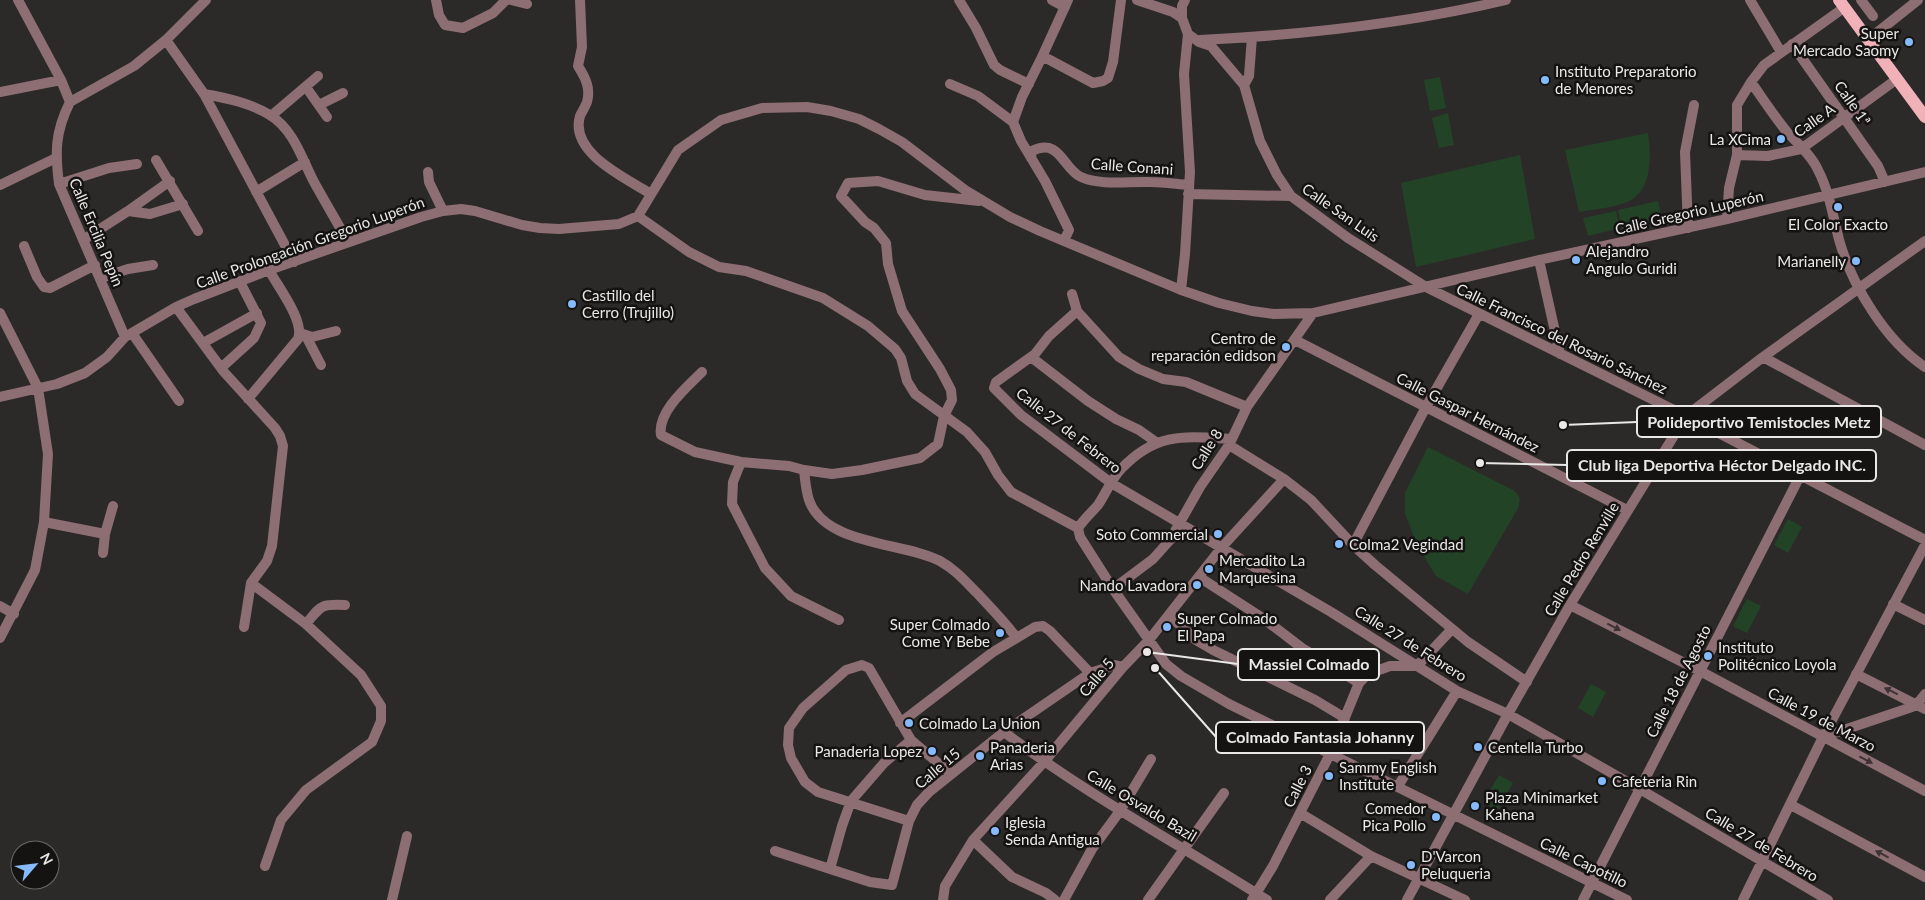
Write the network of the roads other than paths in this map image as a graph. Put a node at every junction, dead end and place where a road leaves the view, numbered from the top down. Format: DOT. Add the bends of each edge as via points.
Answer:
graph roads {
  1 [pos="18,0"];
  2 [pos="206,0"];
  3 [pos="436,0"];
  4 [pos="506,0"];
  5 [pos="511,0"];
  6 [pos="580,0"];
  7 [pos="959,0"];
  8 [pos="1052,0"];
  9 [pos="1120,0"];
  10 [pos="1136,0"];
  11 [pos="1185,0"];
  12 [pos="1506,0"];
  13 [pos="1750,0"];
  14 [pos="1861,0"];
  15 [pos="1918,0"];
  16 [pos="1066,3"];
  17 [pos="1842,3"];
  18 [pos="527,4"];
  19 [pos="1872,16"];
  20 [pos="1182,18"];
  21 [pos="1192,37"];
  22 [pos="1252,37"];
  23 [pos="1869,39"];
  24 [pos="166,40"];
  25 [pos="1792,44"];
  26 [pos="1781,52"];
  27 [pos="1041,59"];
  28 [pos="318,76"];
  29 [pos="1897,79"];
  30 [pos="61,80"];
  31 [pos="1751,82"];
  32 [pos="950,84"];
  33 [pos="1030,84"];
  34 [pos="1244,85"];
  35 [pos="306,87"];
  36 [pos="0,92"];
  37 [pos="343,93"];
  38 [pos="204,94"];
  39 [pos="70,102"];
  40 [pos="319,105"];
  41 [pos="1694,105"];
  42 [pos="271,116"];
  43 [pos="327,117"];
  44 [pos="1845,117"];
  45 [pos="1925,118"];
  46 [pos="1013,122"];
  47 [pos="1802,149"];
  48 [pos="1737,156"];
  49 [pos="56,158"];
  50 [pos="1032,158"];
  51 [pos="156,160"];
  52 [pos="305,162"];
  53 [pos="137,164"];
  54 [pos="428,172"];
  55 [pos="1925,172"];
  56 [pos="170,182"];
  57 [pos="1885,182"];
  58 [pos="59,184"];
  59 [pos="0,185"];
  60 [pos="1189,190"];
  61 [pos="256,192"];
  62 [pos="651,194"];
  63 [pos="1828,194"];
  64 [pos="1291,196"];
  65 [pos="983,202"];
  66 [pos="183,204"];
  67 [pos="128,211"];
  68 [pos="443,211"];
  69 [pos="638,216"];
  70 [pos="1727,219"];
  71 [pos="1688,228"];
  72 [pos="198,231"];
  73 [pos="83,240"];
  74 [pos="1064,241"];
  75 [pos="1925,241"];
  76 [pos="348,242"];
  77 [pos="24,246"];
  78 [pos="1539,260"];
  79 [pos="294,262"];
  80 [pos="95,265"];
  81 [pos="153,265"];
  82 [pos="269,270"];
  83 [pos="101,278"];
  84 [pos="240,282"];
  85 [pos="1426,287"];
  86 [pos="1860,288"];
  87 [pos="1181,290"];
  88 [pos="1072,294"];
  89 [pos="176,307"];
  90 [pos="1076,311"];
  91 [pos="0,313"];
  92 [pos="257,313"];
  93 [pos="1312,313"];
  94 [pos="1479,314"];
  95 [pos="336,331"];
  96 [pos="4,332"];
  97 [pos="129,335"];
  98 [pos="303,335"];
  99 [pos="1295,340"];
  100 [pos="203,343"];
  101 [pos="1560,354"];
  102 [pos="1031,357"];
  103 [pos="1763,358"];
  104 [pos="321,365"];
  105 [pos="1925,367"];
  106 [pos="221,368"];
  107 [pos="702,372"];
  108 [pos="38,388"];
  109 [pos="0,398"];
  110 [pos="248,399"];
  111 [pos="179,401"];
  112 [pos="1247,407"];
  113 [pos="1426,407"];
  114 [pos="944,416"];
  115 [pos="1686,416"];
  116 [pos="1156,442"];
  117 [pos="1230,442"];
  118 [pos="1925,446"];
  119 [pos="741,462"];
  120 [pos="804,470"];
  121 [pos="1800,476"];
  122 [pos="1284,479"];
  123 [pos="1111,483"];
  124 [pos="113,506"];
  125 [pos="1627,510"];
  126 [pos="44,522"];
  127 [pos="1179,522"];
  128 [pos="1078,528"];
  129 [pos="105,534"];
  130 [pos="1925,540"];
  131 [pos="1353,545"];
  132 [pos="1925,545"];
  133 [pos="1222,547"];
  134 [pos="103,553"];
  135 [pos="1199,577"];
  136 [pos="251,583"];
  137 [pos="1114,589"];
  138 [pos="1893,604"];
  139 [pos="345,605"];
  140 [pos="1570,605"];
  141 [pos="0,606"];
  142 [pos="14,614"];
  143 [pos="1169,615"];
  144 [pos="840,620"];
  145 [pos="1925,620"];
  146 [pos="306,624"];
  147 [pos="244,627"];
  148 [pos="1452,629"];
  149 [pos="1016,637"];
  150 [pos="0,638"];
  151 [pos="1149,640"];
  152 [pos="1417,666"];
  153 [pos="1123,667"];
  154 [pos="1700,671"];
  155 [pos="1090,673"];
  156 [pos="1856,674"];
  157 [pos="1359,682"];
  158 [pos="1527,682"];
  159 [pos="1457,691"];
  160 [pos="1925,694"];
  161 [pos="1921,706"];
  162 [pos="1508,714"];
  163 [pos="1345,718"];
  164 [pos="900,724"];
  165 [pos="1004,732"];
  166 [pos="1823,737"];
  167 [pos="911,740"];
  168 [pos="1330,754"];
  169 [pos="1150,759"];
  170 [pos="1044,762"];
  171 [pos="950,774"];
  172 [pos="1398,786"];
  173 [pos="1638,788"];
  174 [pos="1925,791"];
  175 [pos="1224,793"];
  176 [pos="851,801"];
  177 [pos="1791,805"];
  178 [pos="1120,811"];
  179 [pos="1300,813"];
  180 [pos="1453,814"];
  181 [pos="909,821"];
  182 [pos="407,836"];
  183 [pos="973,840"];
  184 [pos="1185,849"];
  185 [pos="775,851"];
  186 [pos="1371,856"];
  187 [pos="1762,862"];
  188 [pos="265,866"];
  189 [pos="830,869"];
  190 [pos="1925,877"];
  191 [pos="1420,878"];
  192 [pos="1591,882"];
  193 [pos="1254,897"];
  194 [pos="392,900"];
  195 [pos="943,900"];
  196 [pos="1055,900"];
  197 [pos="1064,900"];
  198 [pos="1148,900"];
  199 [pos="1267,900"];
  200 [pos="1330,900"];
  201 [pos="1407,900"];
  202 [pos="1465,900"];
  203 [pos="1583,900"];
  204 [pos="1627,900"];
  205 [pos="1743,900"];
  206 [pos="1827,900"];
  1 -- 30 [label="street"];
  2 -- 24 [label="street"];
  3 -- 4 [label="street" via="445,26 463,28 493,13"];
  5 -- 18 [label="street"];
  6 -- 62 [label="street" via="582,47 578,66 588,82 588,91 578,133 589,152"];
  7 -- 33 [label="street" via="994,65"];
  8 -- 16 [label="street"];
  9 -- 27 [label="street" via="1113,62 1108,78 1093,82 1048,59"];
  10 -- 20 [label="street"];
  11 -- 20 [label="street"];
  12 -- 22 [label="street" via="1396,22"];
  13 -- 26 [label="street"];
  14 -- 19 [label="street"];
  15 -- 23 [label="street"];
  16 -- 27 [label="street"];
  17 -- 23 [label="main road"];
  17 -- 25 [label="street"];
  20 -- 21 [label="street"];
  21 -- 22 [label="street"];
  21 -- 34 [label="street" via="1210,46"];
  21 -- 60 [label="street" via="1184,74"];
  22 -- 34 [label="street" via="1249,76"];
  23 -- 29 [label="main road"];
  24 -- 38 [label="street"];
  24 -- 39 [label="street" via="134,66"];
  25 -- 26 [label="street"];
  25 -- 44 [label="street, Calle 1ª"];
  26 -- 31 [label="street" via="1764,65"];
  27 -- 33 [label="street"];
  28 -- 35 [label="street"];
  29 -- 44 [label="street, Calle A"];
  29 -- 45 [label="main road"];
  30 -- 36 [label="street"];
  30 -- 39 [label="street"];
  31 -- 47 [label="street"];
  31 -- 48 [label="street" via="1737,105"];
  32 -- 46 [label="street" via="978,96"];
  33 -- 46 [label="street"];
  34 -- 64 [label="street, Calle San Luis" via="1260,141"];
  35 -- 40 [label="street"];
  35 -- 42 [label="street"];
  37 -- 40 [label="street"];
  38 -- 42 [label="street" via="236,100"];
  38 -- 61 [label="street"];
  39 -- 49 [label="street, Calle Ercilia Pepín" via="61,119"];
  40 -- 43 [label="street"];
  41 -- 71 [label="street" via="1685,152"];
  42 -- 52 [label="street" via="299,148"];
  44 -- 47 [label="street, Calle A"];
  44 -- 57 [label="street, Calle 1ª"];
  46 -- 50 [label="street"];
  47 -- 48 [label="street, Calle A" via="1768,156"];
  47 -- 63 [label="street" via="1817,167"];
  48 -- 70 [label="street" via="1729,188"];
  49 -- 58 [label="street, Calle Ercilia Pepín"];
  49 -- 59 [label="street"];
  50 -- 60 [label="street, Calle Conani" via="1032,151 1045,148 1054,150 1080,177 1101,182 1151,182"];
  50 -- 74 [label="street" via="1069,230"];
  51 -- 56 [label="street"];
  52 -- 61 [label="street"];
  52 -- 76 [label="street"];
  53 -- 58 [label="street" via="109,168"];
  54 -- 68 [label="street" via="429,182"];
  55 -- 57 [label="street, Calle Gregorio Luperón"];
  56 -- 66 [label="street"];
  56 -- 67 [label="street"];
  57 -- 63 [label="street, Calle Gregorio Luperón"];
  58 -- 73 [label="street, Calle Ercilia Pepín"];
  60 -- 64 [label="street, Calle Conani"];
  60 -- 87 [label="street"];
  61 -- 79 [label="street"];
  62 -- 65 [label="street" via="678,150 721,120 762,108 785,106 831,111 879,128"];
  62 -- 69 [label="street"];
  63 -- 70 [label="street, Calle Gregorio Luperón"];
  63 -- 86 [label="street" via="1850,271"];
  64 -- 85 [label="street, Calle San Luis" via="1348,238"];
  65 -- 74 [label="street"];
  65 -- 114 [label="street" via="925,195 878,181 848,183 841,196 886,242 888,264 902,311 951,390 952,400"];
  66 -- 67 [label="street" via="150,214"];
  66 -- 72 [label="street"];
  67 -- 73 [label="street"];
  68 -- 69 [label="street, Calle Prolongación Gregorio Luperón" via="475,211 522,225 559,229 619,224"];
  68 -- 76 [label="street, Calle Prolongación Gregorio Luperón"];
  69 -- 114 [label="street" via="689,252 719,267 746,271 823,298 868,326 901,358 907,381 915,394"];
  70 -- 71 [label="street, Calle Gregorio Luperón"];
  71 -- 78 [label="street, Calle Gregorio Luperón"];
  73 -- 80 [label="street, Calle Ercilia Pepín"];
  74 -- 87 [label="street"];
  75 -- 86 [label="street, Calle Pedro Renville"];
  76 -- 79 [label="street, Calle Prolongación Gregorio Luperón"];
  77 -- 80 [label="street" via="44,287 50,288"];
  78 -- 85 [label="street, Calle Gregorio Luperón"];
  78 -- 101 [label="street"];
  79 -- 82 [label="street, Calle Prolongación Gregorio Luperón"];
  80 -- 83 [label="street, Calle Ercilia Pepín"];
  81 -- 83 [label="street"];
  82 -- 84 [label="street, Calle Prolongación Gregorio Luperón"];
  82 -- 98 [label="street"];
  83 -- 97 [label="street, Calle Ercilia Pepín"];
  84 -- 89 [label="street, Calle Prolongación Gregorio Luperón"];
  84 -- 92 [label="street"];
  85 -- 93 [label="street, Calle Gregorio Luperón"];
  85 -- 94 [label="street, Calle Francisco del Rosario Sánchez"];
  86 -- 103 [label="street, Calle Pedro Renville"];
  86 -- 105 [label="street" via="1882,325"];
  87 -- 93 [label="street" via="1219,304 1252,311"];
  88 -- 90 [label="street"];
  89 -- 97 [label="street, Calle Prolongación Gregorio Luperón"];
  89 -- 100 [label="street"];
  90 -- 102 [label="street"];
  90 -- 112 [label="street" via="1119,357 1140,369 1163,379 1186,382"];
  91 -- 96 [label="street"];
  92 -- 100 [label="street"];
  92 -- 106 [label="street" via="261,323 254,338"];
  93 -- 99 [label="street, Calle 8"];
  94 -- 101 [label="street, Calle Francisco del Rosario Sánchez"];
  94 -- 113 [label="street"];
  95 -- 98 [label="street" via="318,336"];
  96 -- 108 [label="street"];
  97 -- 108 [label="street, Calle Prolongación Gregorio Luperón" via="85,373"];
  97 -- 111 [label="street, Calle Ercilia Pepín"];
  98 -- 104 [label="street"];
  98 -- 110 [label="street"];
  99 -- 112 [label="street, Calle 8"];
  99 -- 113 [label="street, Calle Gaspar Hernández"];
  100 -- 106 [label="street"];
  101 -- 115 [label="street, Calle Francisco del Rosario Sánchez"];
  102 -- 116 [label="street" via="1088,400"];
  102 -- 123 [label="street, Calle 27 de Febrero" via="996,382 994,388 1021,415"];
  103 -- 115 [label="street, Calle Pedro Renville"];
  103 -- 118 [label="street"];
  106 -- 110 [label="street"];
  107 -- 119 [label="street" via="672,402 660,428 661,435 695,452"];
  108 -- 109 [label="street, Calle Prolongación Gregorio Luperón"];
  108 -- 126 [label="street" via="48,454"];
  110 -- 136 [label="street" via="280,436 283,446 272,546 267,561"];
  112 -- 117 [label="street, Calle 8"];
  113 -- 125 [label="street, Calle Gaspar Hernández"];
  113 -- 131 [label="street"];
  114 -- 120 [label="street" via="938,444 920,458 832,474"];
  114 -- 128 [label="street" via="967,432 985,452 1011,492"];
  115 -- 121 [label="street, Calle Francisco del Rosario Sánchez"];
  115 -- 125 [label="street, Calle Pedro Renville"];
  116 -- 117 [label="street" via="1188,436"];
  116 -- 123 [label="street" via="1121,469"];
  117 -- 122 [label="street"];
  117 -- 127 [label="street, Calle 8"];
  119 -- 120 [label="street"];
  119 -- 144 [label="street" via="733,482 732,504 765,568 791,596"];
  120 -- 149 [label="street" via="809,501 819,517 854,537 938,560 957,572 997,612"];
  121 -- 130 [label="street, Calle Francisco del Rosario Sánchez"];
  121 -- 154 [label="street, Calle 18 de Agosto"];
  122 -- 131 [label="street" via="1311,500"];
  122 -- 133 [label="street, Calle 5"];
  123 -- 127 [label="street, Calle 27 de Febrero"];
  123 -- 128 [label="street"];
  124 -- 129 [label="street"];
  125 -- 140 [label="street, Calle Pedro Renville"];
  126 -- 129 [label="street"];
  126 -- 142 [label="street" via="35,570"];
  127 -- 133 [label="street, Calle 27 de Febrero"];
  127 -- 137 [label="street, Calle 8" via="1170,540 1153,559"];
  128 -- 137 [label="street, Calle Capotillo" via="1080,537"];
  129 -- 134 [label="street"];
  131 -- 148 [label="street"];
  132 -- 138 [label="street"];
  133 -- 135 [label="street, Calle 5"];
  133 -- 152 [label="street, Calle 27 de Febrero"];
  135 -- 143 [label="street, Calle 5"];
  135 -- 157 [label="street" via="1302,648"];
  136 -- 146 [label="street"];
  136 -- 147 [label="street"];
  137 -- 151 [label="street, Calle Capotillo"];
  138 -- 145 [label="street"];
  138 -- 156 [label="street"];
  139 -- 146 [label="street" via="320,607"];
  140 -- 154 [label="street, Calle 19 de Marzo, one-way"];
  140 -- 158 [label="street, Calle Pedro Renville"];
  141 -- 142 [label="street"];
  142 -- 150 [label="street"];
  143 -- 151 [label="street, Calle 5"];
  143 -- 163 [label="street" via="1196,640 1213,650"];
  146 -- 188 [label="street" via="362,675 381,706 382,721 372,742 306,790 281,820"];
  148 -- 152 [label="street"];
  148 -- 158 [label="street"];
  149 -- 155 [label="street" via="1035,626 1042,626 1066,646"];
  149 -- 164 [label="street"];
  151 -- 153 [label="street, Calle 5"];
  151 -- 168 [label="street, Calle Capotillo" via="1166,664 1181,676 1228,704"];
  152 -- 157 [label="street" via="1390,666 1368,674"];
  152 -- 159 [label="street, Calle 27 de Febrero"];
  153 -- 155 [label="street, Calle 15" via="1115,665"];
  153 -- 170 [label="street, Calle 5"];
  154 -- 166 [label="street, Calle 19 de Marzo"];
  154 -- 173 [label="street, Calle 18 de Agosto"];
  155 -- 165 [label="street, Calle 15"];
  161 -- 156 [label="street, one-way"];
  156 -- 166 [label="street"];
  157 -- 163 [label="street, Calle 3"];
  158 -- 162 [label="street, Calle Pedro Renville"];
  159 -- 162 [label="street, Calle 27 de Febrero"];
  159 -- 172 [label="street"];
  160 -- 161 [label="street"];
  161 -- 166 [label="street"];
  162 -- 173 [label="street, Calle 27 de Febrero"];
  162 -- 180 [label="street, Calle Pedro Renville"];
  163 -- 168 [label="street, Calle 3"];
  164 -- 167 [label="street"];
  164 -- 176 [label="street" via="869,668 862,665 846,670 804,708 790,728 788,744 791,758 805,782 818,792"];
  165 -- 170 [label="street, Calle Osvaldo Bazil"];
  165 -- 171 [label="street, Calle 15"];
  166 -- 174 [label="street, Calle 19 de Marzo, one-way"];
  166 -- 177 [label="street"];
  167 -- 171 [label="street"];
  167 -- 176 [label="street" via="884,763"];
  168 -- 172 [label="street, Calle Capotillo"];
  168 -- 179 [label="street, Calle 3"];
  169 -- 178 [label="street"];
  170 -- 178 [label="street, Calle Osvaldo Bazil"];
  170 -- 183 [label="street, Calle 5"];
  171 -- 181 [label="street, Calle 15" via="917,805"];
  172 -- 180 [label="street, Calle Capotillo"];
  173 -- 187 [label="street, Calle 27 de Febrero"];
  173 -- 192 [label="street, Calle 18 de Agosto"];
  175 -- 184 [label="street"];
  176 -- 181 [label="street"];
  176 -- 189 [label="street"];
  177 -- 187 [label="street"];
  190 -- 177 [label="street, one-way"];
  178 -- 184 [label="street, Calle Osvaldo Bazil"];
  178 -- 197 [label="street" via="1092,849"];
  179 -- 186 [label="street"];
  179 -- 193 [label="street, Calle 3"];
  180 -- 191 [label="street, Calle Pedro Renville"];
  180 -- 192 [label="street, Calle Capotillo"];
  181 -- 189 [label="street, Calle 15" via="892,885 870,882"];
  182 -- 194 [label="street"];
  183 -- 195 [label="street, Calle 5" via="945,886"];
  183 -- 196 [label="street" via="1012,877"];
  184 -- 193 [label="street, Calle Osvaldo Bazil"];
  184 -- 198 [label="street"];
  185 -- 189 [label="street"];
  186 -- 191 [label="street"];
  186 -- 200 [label="street"];
  187 -- 205 [label="street"];
  187 -- 206 [label="street, Calle 27 de Febrero"];
  191 -- 201 [label="street, Calle Pedro Renville"];
  191 -- 202 [label="street"];
  192 -- 203 [label="street, Calle 18 de Agosto"];
  192 -- 204 [label="street, Calle Capotillo"];
  193 -- 199 [label="street, Calle Osvaldo Bazil"];
}
